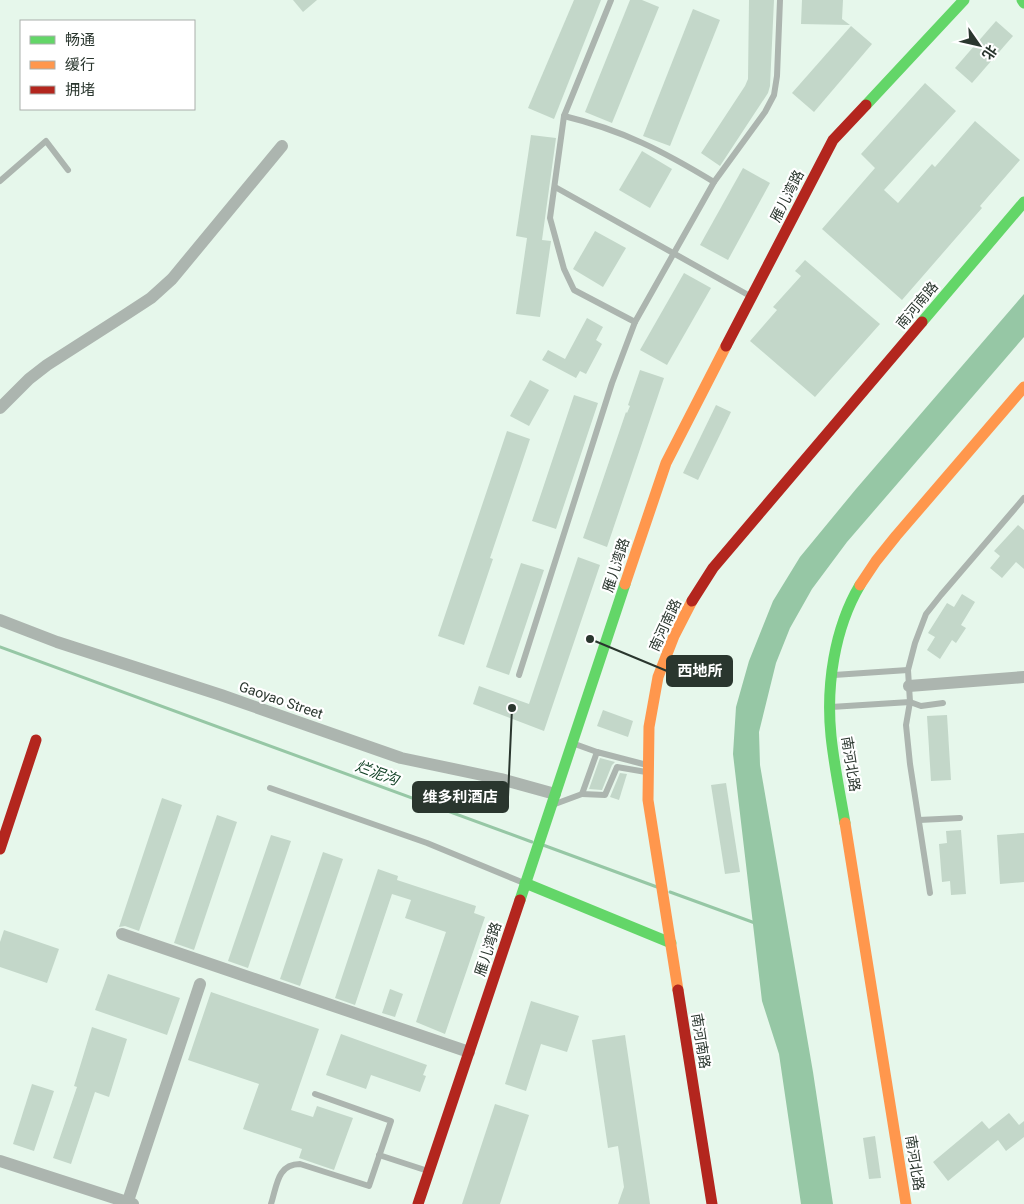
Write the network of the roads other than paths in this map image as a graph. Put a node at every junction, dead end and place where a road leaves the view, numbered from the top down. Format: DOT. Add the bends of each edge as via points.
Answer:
graph roads {
  1 [pos="611,0"];
  2 [pos="780,0"];
  3 [pos="964,0"];
  4 [pos="1022,0"];
  5 [pos="1024,3"];
  6 [pos="564,116"];
  7 [pos="282,146"];
  8 [pos="68,170"];
  9 [pos="0,181"];
  10 [pos="714,182"];
  11 [pos="555,187"];
  12 [pos="1024,202"];
  13 [pos="674,254"];
  14 [pos="752,297"];
  15 [pos="635,322"];
  16 [pos="1024,387"];
  17 [pos="0,408"];
  18 [pos="1024,498"];
  19 [pos="0,620"];
  20 [pos="908,670"];
  21 [pos="519,675"];
  22 [pos="832,675"];
  23 [pos="1024,676"];
  24 [pos="908,686"];
  25 [pos="910,702"];
  26 [pos="943,703"];
  27 [pos="830,707"];
  28 [pos="36,740"];
  29 [pos="572,743"];
  30 [pos="597,752"];
  31 [pos="648,769"];
  32 [pos="270,788"];
  33 [pos="582,794"];
  34 [pos="554,800"];
  35 [pos="960,818"];
  36 [pos="919,820"];
  37 [pos="0,849"];
  38 [pos="527,878"];
  39 [pos="930,893"];
  40 [pos="122,934"];
  41 [pos="670,938"];
  42 [pos="200,984"];
  43 [pos="469,1052"];
  44 [pos="315,1094"];
  45 [pos="379,1155"];
  46 [pos="0,1161"];
  47 [pos="429,1172"];
  48 [pos="130,1203"];
  49 [pos="271,1204"];
  50 [pos="418,1204"];
  51 [pos="712,1204"];
  52 [pos="906,1204"];
  1 -- 6 [label="lane"];
  2 -- 10 [label="lane" via="774,95"];
  3 -- 14 [label="street, 雁儿湾路" via="833,140"];
  4 -- 5 [label="street"];
  6 -- 10 [label="lane" via="621,133 668,154"];
  6 -- 11 [label="lane"];
  7 -- 17 [label="street" via="172,279 151,298 47,365"];
  8 -- 9 [label="lane" via="46,141"];
  10 -- 13 [label="lane"];
  11 -- 13 [label="lane"];
  11 -- 15 [label="lane" via="550,218 564,270 574,290"];
  12 -- 31 [label="street, 南河南路" via="713,568 687,609 658,677 649,727"];
  13 -- 14 [label="lane"];
  13 -- 15 [label="lane"];
  14 -- 29 [label="street, 雁儿湾路" via="666,463"];
  15 -- 21 [label="lane" via="612,383"];
  16 -- 22 [label="street, 南河北路" via="868,570 850,603"];
  18 -- 20 [label="lane" via="926,614 914,642"];
  19 -- 34 [label="street, Gaoyao Street" via="401,758 493,777"];
  20 -- 22 [label="lane"];
  20 -- 24 [label="lane"];
  22 -- 27 [label="street, 南河北路"];
  23 -- 24 [label="street"];
  24 -- 25 [label="lane"];
  25 -- 26 [label="lane" via="921,706"];
  25 -- 27 [label="lane"];
  25 -- 36 [label="lane" via="906,725"];
  27 -- 52 [label="street, 南河北路" via="831,736"];
  28 -- 37 [label="street"];
  29 -- 30 [label="lane"];
  29 -- 34 [label="street, 雁儿湾路"];
  30 -- 31 [label="lane"];
  30 -- 33 [label="lane"];
  31 -- 33 [label="lane" via="617,766 605,795"];
  31 -- 41 [label="street, 南河南路" via="648,800"];
  32 -- 38 [label="lane"];
  33 -- 34 [label="lane"];
  34 -- 38 [label="street, 雁儿湾路"];
  35 -- 36 [label="lane"];
  36 -- 39 [label="lane"];
  38 -- 41 [label="street"];
  38 -- 43 [label="street, 雁儿湾路"];
  40 -- 43 [label="street"];
  41 -- 51 [label="street, 南河南路"];
  42 -- 48 [label="street"];
  43 -- 47 [label="street, 雁儿湾路"];
  44 -- 45 [label="lane" via="391,1121"];
  45 -- 47 [label="lane"];
  45 -- 49 [label="lane" via="369,1186 300,1164 287,1166 282,1170"];
  46 -- 48 [label="street"];
  47 -- 50 [label="street, 雁儿湾路"];
}
